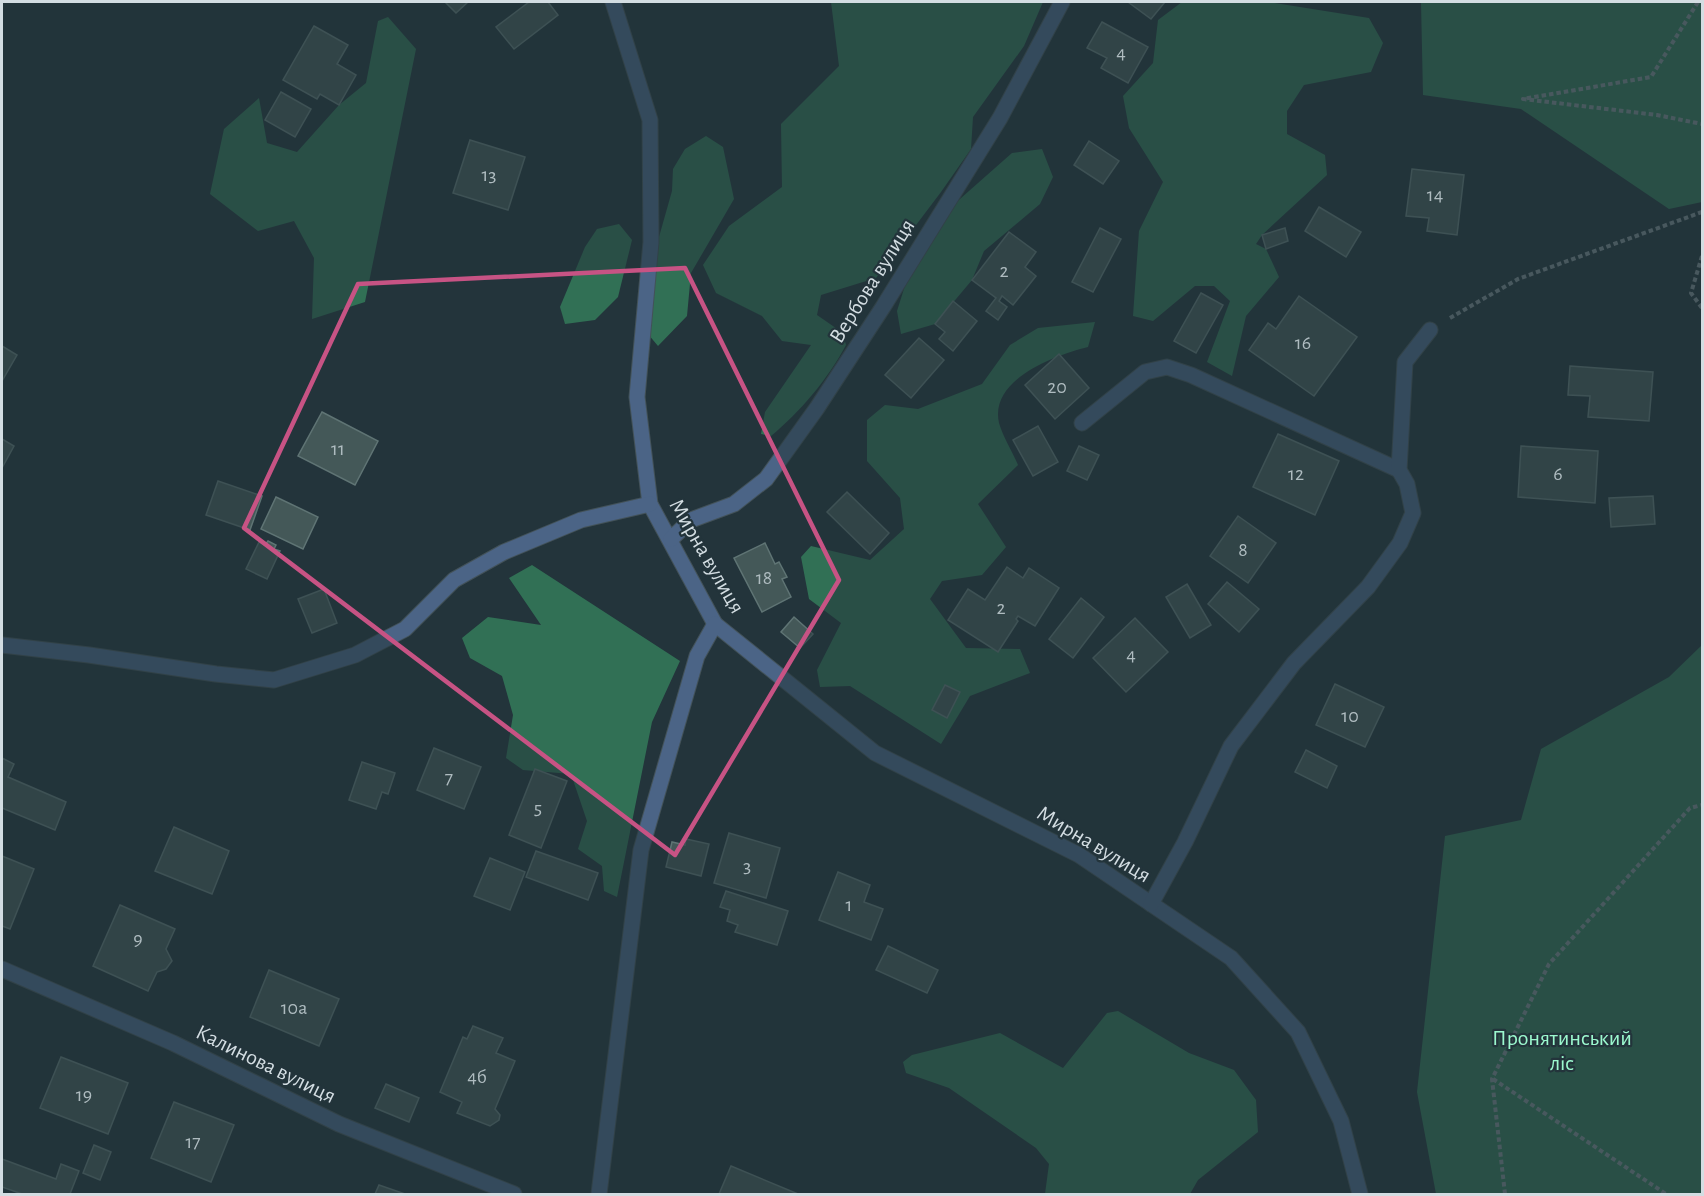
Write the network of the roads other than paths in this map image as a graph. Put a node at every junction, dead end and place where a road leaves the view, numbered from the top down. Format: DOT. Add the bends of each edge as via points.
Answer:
graph roads {
  1 [pos="614,2"];
  2 [pos="1062,2"];
  3 [pos="1430,330"];
  4 [pos="1082,423"];
  5 [pos="1399,470"];
  6 [pos="650,504"];
  7 [pos="670,539"];
  8 [pos="715,624"];
  9 [pos="2,645"];
  10 [pos="1151,904"];
  11 [pos="2,969"];
  12 [pos="514,1194"];
  13 [pos="599,1194"];
  14 [pos="1360,1194"];
  1 -- 6 [label="street, Мирна вулиця" via="650,120 651,243 637,397"];
  2 -- 7 [label="street, Вербова вулиця" via="1000,118 889,297 766,479 734,504 691,520"];
  3 -- 5 [label="street, Мирна вулиця" via="1405,362"];
  4 -- 5 [label="street" via="1145,372 1167,367"];
  5 -- 10 [label="street, Мирна вулиця" via="1407,484 1413,513 1400,543 1368,587 1294,663 1231,746"];
  6 -- 7 [label="street, Мирна вулиця"];
  6 -- 9 [label="street" via="581,519 504,552 454,580 405,629 355,655 274,680"];
  7 -- 8 [label="street, Мирна вулиця"];
  8 -- 10 [label="street, Мирна вулиця" via="875,753 1079,855"];
  8 -- 13 [label="street" via="697,656 641,850"];
  10 -- 14 [label="street, Мирна вулиця" via="1231,958 1298,1032 1341,1121"];
  11 -- 12 [label="street, Калинова вулиця" via="173,1043 339,1124"];
}
